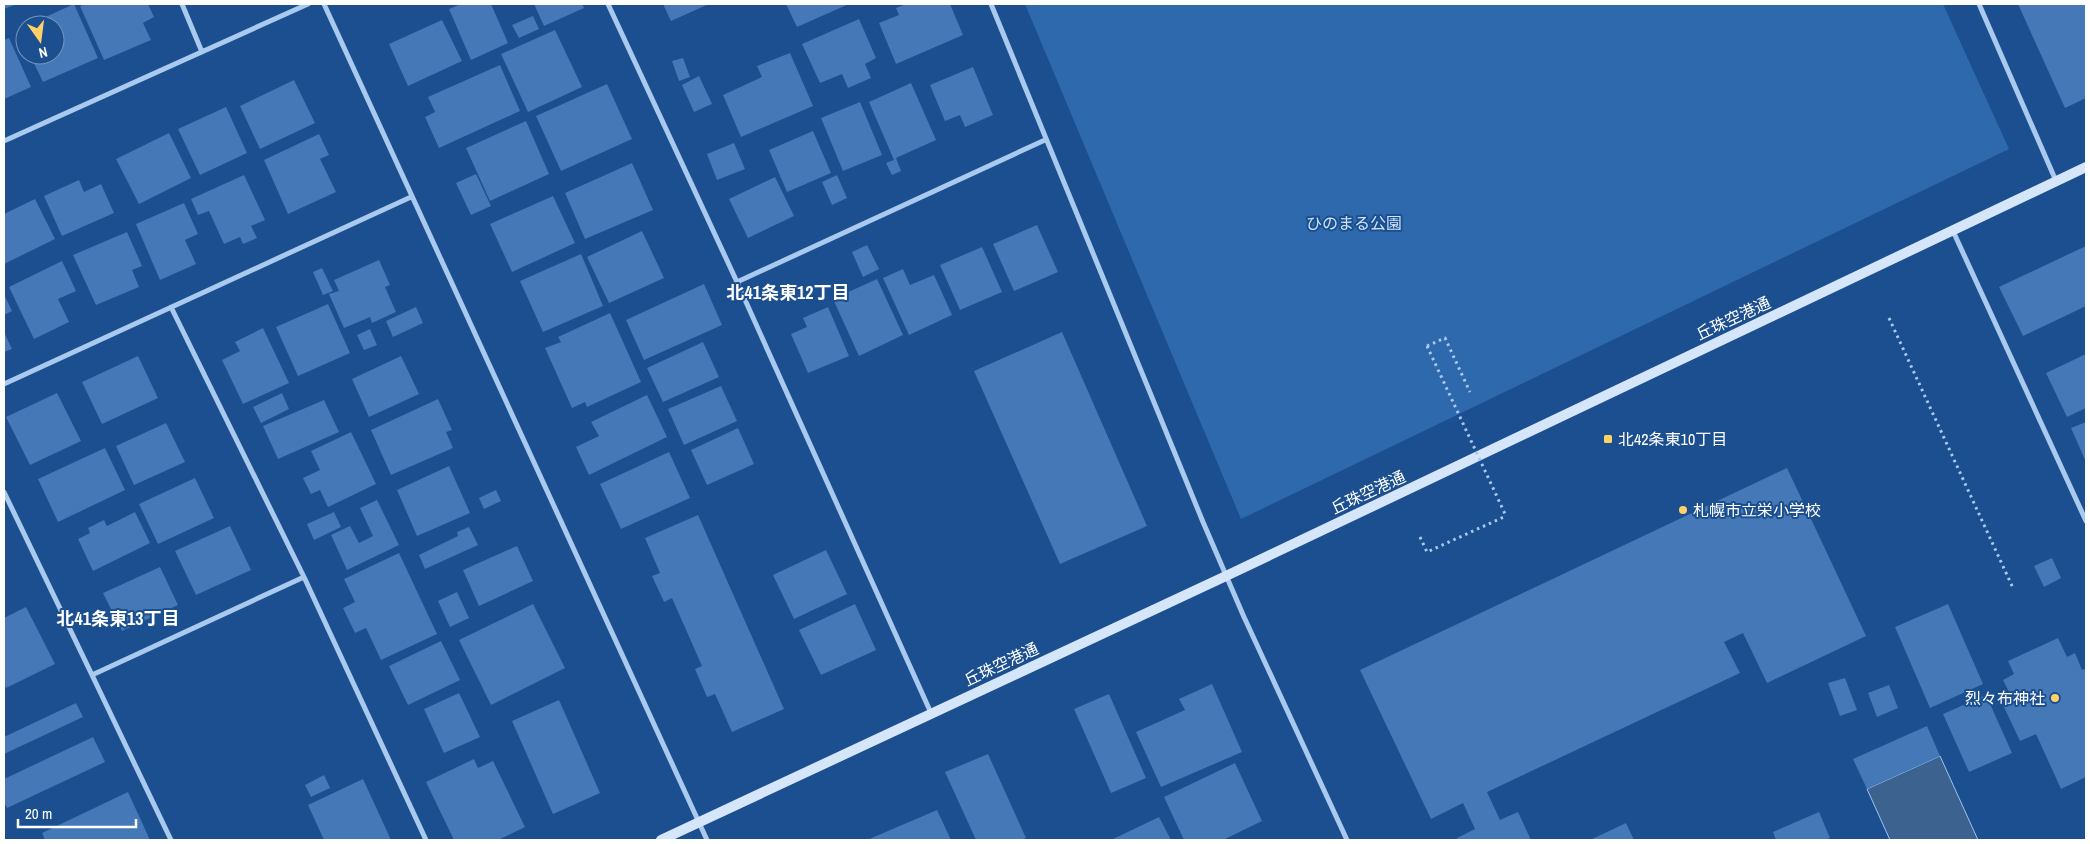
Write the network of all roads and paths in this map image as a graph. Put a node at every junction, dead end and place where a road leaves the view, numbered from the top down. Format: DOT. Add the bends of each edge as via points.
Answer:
graph roads {
  1 [pos="182,4"];
  2 [pos="308,4"];
  3 [pos="324,4"];
  4 [pos="608,4"];
  5 [pos="991,4"];
  6 [pos="1980,4"];
  7 [pos="202,52"];
  8 [pos="1045,140"];
  9 [pos="4,141"];
  10 [pos="2086,167"];
  11 [pos="2056,181"];
  12 [pos="411,197"];
  13 [pos="1953,230"];
  14 [pos="737,282"];
  15 [pos="171,307"];
  16 [pos="1889,318"];
  17 [pos="4,384"];
  18 [pos="1470,392"];
  19 [pos="4,492"];
  20 [pos="2086,521"];
  21 [pos="1420,537"];
  22 [pos="1226,576"];
  23 [pos="304,577"];
  24 [pos="2013,588"];
  25 [pos="92,674"];
  26 [pos="932,714"];
  27 [pos="698,822"];
  28 [pos="171,840"];
  29 [pos="426,840"];
  30 [pos="661,840"];
  31 [pos="707,840"];
  32 [pos="1347,840"];
  1 -- 7 [label="street"];
  2 -- 7 [label="street"];
  3 -- 12 [label="street"];
  4 -- 14 [label="street"];
  5 -- 8 [label="street"];
  6 -- 11 [label="street"];
  7 -- 9 [label="street"];
  8 -- 14 [label="street"];
  8 -- 22 [label="street"];
  10 -- 11 [label="main road, 丘珠空港通"];
  11 -- 13 [label="main road, 丘珠空港通"];
  12 -- 15 [label="street"];
  12 -- 27 [label="street"];
  13 -- 20 [label="street"];
  13 -- 22 [label="main road, 丘珠空港通"];
  14 -- 26 [label="street"];
  15 -- 17 [label="street"];
  15 -- 23 [label="street"];
  16 -- 24 [label="path"];
  18 -- 21 [label="path, bridge" via="1445,338 1426,346 1506,516 1427,552"];
  19 -- 25 [label="street"];
  22 -- 26 [label="main road, 丘珠空港通"];
  22 -- 32 [label="street"];
  23 -- 25 [label="street"];
  23 -- 29 [label="street"];
  25 -- 28 [label="street"];
  26 -- 27 [label="main road, 丘珠空港通"];
  27 -- 30 [label="main road, 丘珠空港通"];
  27 -- 31 [label="street"];
}
